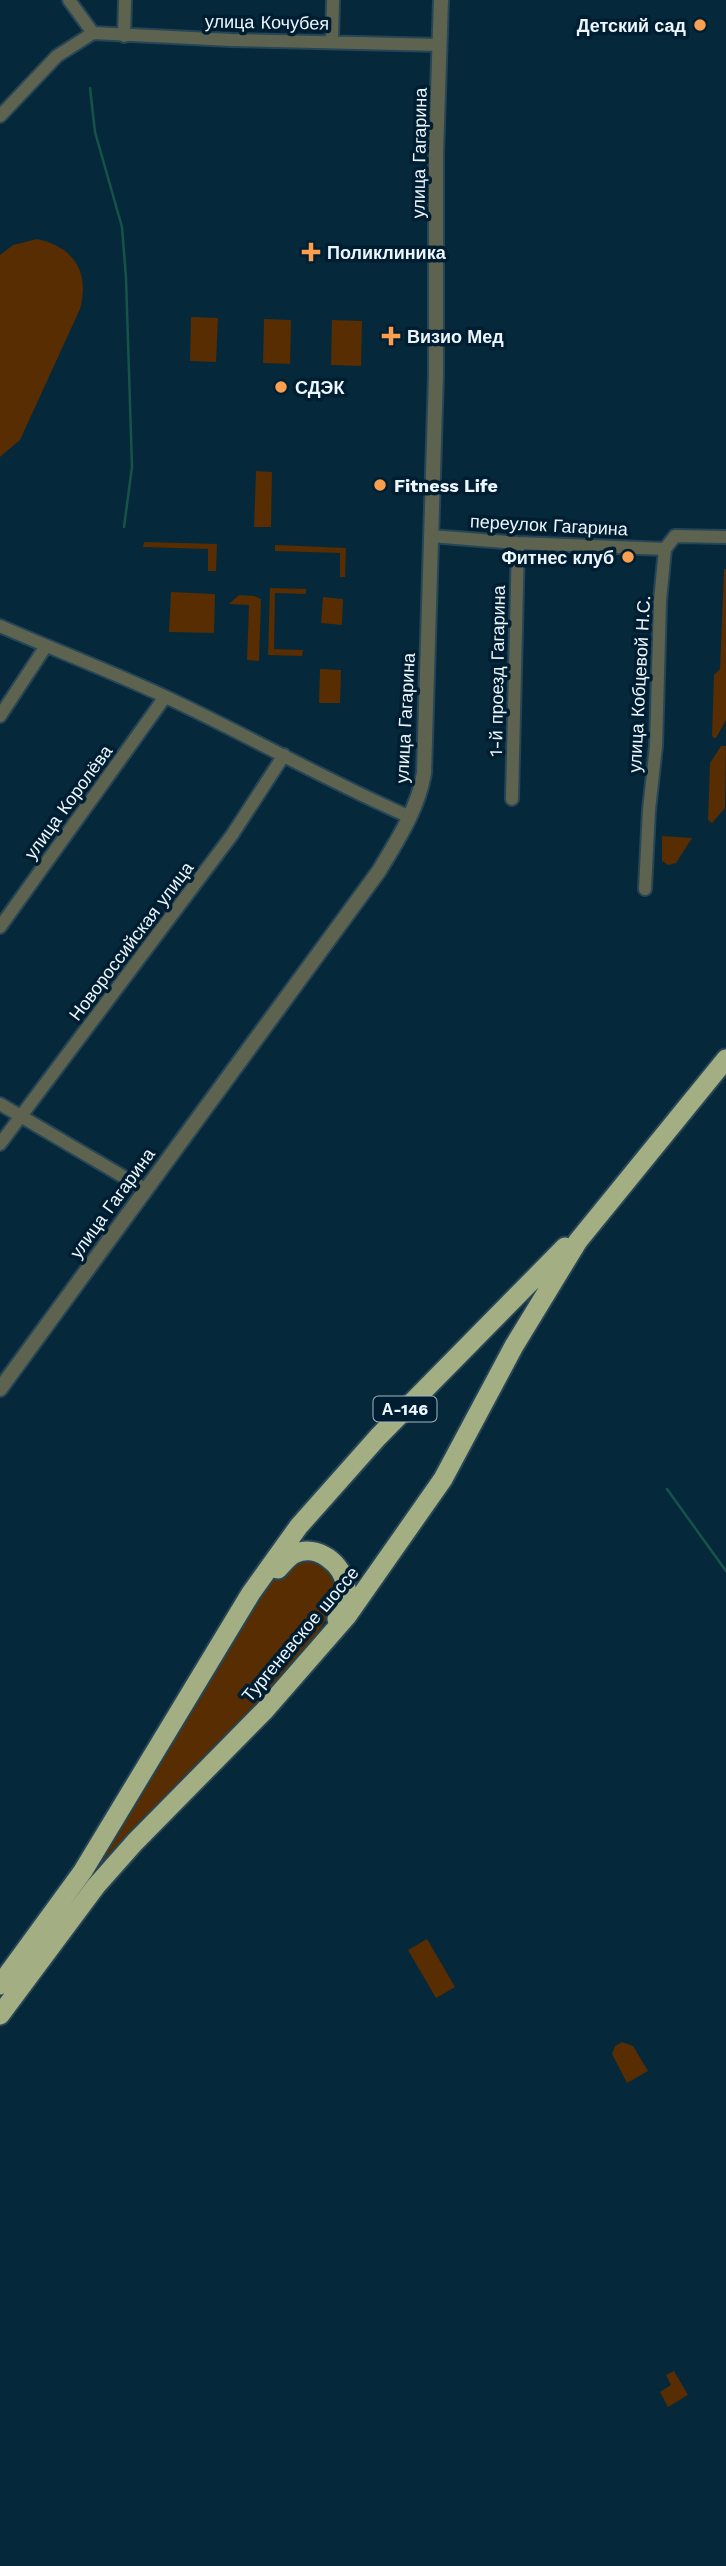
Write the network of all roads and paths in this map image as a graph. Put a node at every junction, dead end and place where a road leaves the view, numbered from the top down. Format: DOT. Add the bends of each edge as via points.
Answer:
graph roads {
  1 [pos="69,0"];
  2 [pos="125,0"];
  3 [pos="333,0"];
  4 [pos="441,0"];
  5 [pos="93,33"];
  6 [pos="124,36"];
  7 [pos="332,41"];
  8 [pos="440,45"];
  9 [pos="2,111"];
  10 [pos="431,536"];
  11 [pos="726,537"];
  12 [pos="518,543"];
  13 [pos="665,549"];
  14 [pos="0,626"];
  15 [pos="46,646"];
  16 [pos="165,697"];
  17 [pos="0,716"];
  18 [pos="284,755"];
  19 [pos="512,799"];
  20 [pos="410,817"];
  21 [pos="645,889"];
  22 [pos="0,927"];
  23 [pos="726,1050"];
  24 [pos="726,1059"];
  25 [pos="0,1104"];
  26 [pos="21,1116"];
  27 [pos="0,1144"];
  28 [pos="146,1190"];
  29 [pos="576,1240"];
  30 [pos="0,1389"];
  31 [pos="251,1593"];
  32 [pos="327,1641"];
  33 [pos="0,1984"];
  34 [pos="0,2015"];
  1 -- 5 [label="street"];
  2 -- 6 [label="street"];
  3 -- 7 [label="street"];
  4 -- 8 [label="street, улица Гагарина"];
  5 -- 6 [label="street, улица Кочубея"];
  5 -- 9 [label="street" via="57,57"];
  6 -- 7 [label="street, улица Кочубея"];
  7 -- 8 [label="street, улица Кочубея"];
  8 -- 10 [label="street, улица Гагарина"];
  10 -- 12 [label="street, переулок Гагарина"];
  10 -- 20 [label="street, улица Гагарина" via="424,773"];
  11 -- 13 [label="street" via="675,536"];
  12 -- 13 [label="street, переулок Гагарина"];
  12 -- 19 [label="street, 1-й проезд Гагарина"];
  13 -- 21 [label="street, улица Кобцевой Н.С."];
  14 -- 15 [label="street"];
  15 -- 16 [label="street"];
  15 -- 17 [label="street"];
  16 -- 18 [label="street"];
  16 -- 22 [label="street, улица Королёва"];
  18 -- 20 [label="street"];
  18 -- 26 [label="street, Новороссийская улица" via="232,835"];
  20 -- 28 [label="street, улица Гагарина" via="379,871"];
  23 -- 29 [label="highway, А-146"];
  24 -- 29 [label="highway, А-146"];
  25 -- 26 [label="street"];
  26 -- 27 [label="street, Новороссийская улица"];
  26 -- 28 [label="street"];
  28 -- 30 [label="street, улица Гагарина"];
  29 -- 31 [label="highway, А-146" via="378,1437 299,1526"];
  29 -- 32 [label="highway, Тургеневское шоссе / А-146" via="443,1479"];
  31 -- 32 [label="highway, А-146" via="294,1554 313,1552 330,1557 342,1572 346,1588"];
  31 -- 33 [label="highway, А-146" via="83,1871"];
  32 -- 34 [label="highway, Тургеневское шоссе / А-146" via="96,1886"];
}
